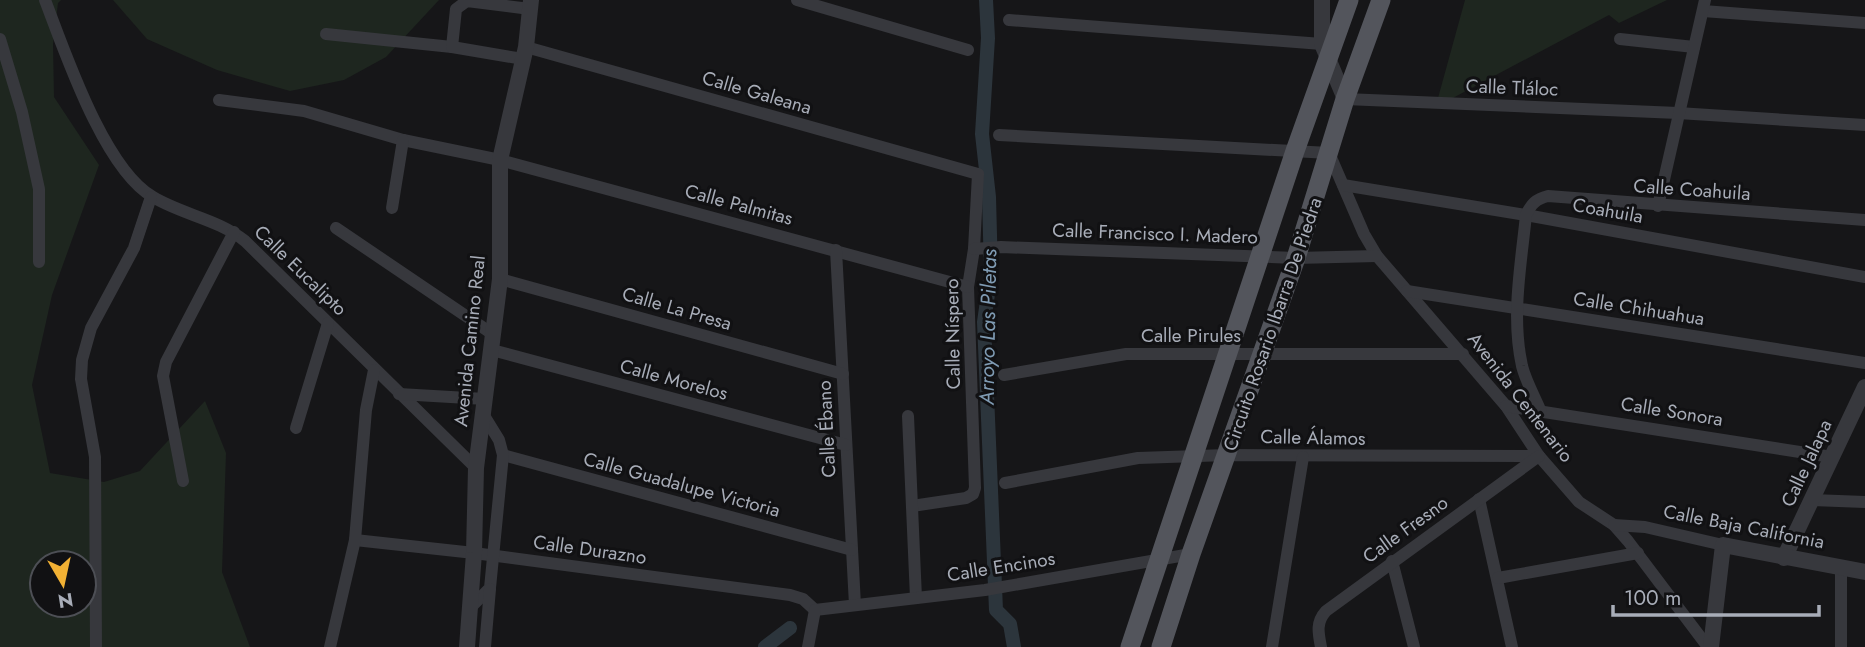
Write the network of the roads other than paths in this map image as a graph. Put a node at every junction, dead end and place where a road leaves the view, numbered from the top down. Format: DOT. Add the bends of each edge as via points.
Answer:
graph roads {
  1 [pos="45,0"];
  2 [pos="797,0"];
  3 [pos="1322,0"];
  4 [pos="1349,0"];
  5 [pos="1381,0"];
  6 [pos="530,4"];
  7 [pos="1704,6"];
  8 [pos="1009,20"];
  9 [pos="1865,23"];
  10 [pos="326,34"];
  11 [pos="1619,39"];
  12 [pos="0,40"];
  13 [pos="452,47"];
  14 [pos="1695,47"];
  15 [pos="968,50"];
  16 [pos="1325,52"];
  17 [pos="525,53"];
  18 [pos="1345,99"];
  19 [pos="219,100"];
  20 [pos="1678,113"];
  21 [pos="1865,125"];
  22 [pos="999,135"];
  23 [pos="403,140"];
  24 [pos="1295,151"];
  25 [pos="1329,153"];
  26 [pos="500,160"];
  27 [pos="978,174"];
  28 [pos="1343,185"];
  29 [pos="151,197"];
  30 [pos="1658,206"];
  31 [pos="392,208"];
  32 [pos="1526,215"];
  33 [pos="1865,220"];
  34 [pos="335,228"];
  35 [pos="234,232"];
  36 [pos="978,248"];
  37 [pos="836,250"];
  38 [pos="1377,256"];
  39 [pos="1262,257"];
  40 [pos="1296,258"];
  41 [pos="39,262"];
  42 [pos="1865,277"];
  43 [pos="500,279"];
  44 [pos="968,287"];
  45 [pos="1407,292"];
  46 [pos="1516,308"];
  47 [pos="328,323"];
  48 [pos="493,342"];
  49 [pos="1229,354"];
  50 [pos="1263,354"];
  51 [pos="1463,354"];
  52 [pos="1865,363"];
  53 [pos="374,370"];
  54 [pos="842,374"];
  55 [pos="1004,375"];
  56 [pos="1865,387"];
  57 [pos="399,394"];
  58 [pos="1506,406"];
  59 [pos="484,407"];
  60 [pos="1541,412"];
  61 [pos="1859,414"];
  62 [pos="908,416"];
  63 [pos="296,428"];
  64 [pos="846,444"];
  65 [pos="502,455"];
  66 [pos="1227,455"];
  67 [pos="1195,456"];
  68 [pos="1539,456"];
  69 [pos="1303,457"];
  70 [pos="1832,457"];
  71 [pos="476,468"];
  72 [pos="183,481"];
  73 [pos="1004,483"];
  74 [pos="1479,499"];
  75 [pos="1812,500"];
  76 [pos="1865,502"];
  77 [pos="912,506"];
  78 [pos="1614,525"];
  79 [pos="355,540"];
  80 [pos="1723,545"];
  81 [pos="852,550"];
  82 [pos="474,553"];
  83 [pos="1638,553"];
  84 [pos="1191,554"];
  85 [pos="494,555"];
  86 [pos="1784,558"];
  87 [pos="1159,559"];
  88 [pos="1392,561"];
  89 [pos="1842,567"];
  90 [pos="1865,572"];
  91 [pos="1498,578"];
  92 [pos="490,588"];
  93 [pos="916,598"];
  94 [pos="855,606"];
  95 [pos="469,609"];
  96 [pos="815,610"];
  97 [pos="96,647"];
  98 [pos="330,647"];
  99 [pos="467,647"];
  100 [pos="485,647"];
  101 [pos="808,647"];
  102 [pos="1130,647"];
  103 [pos="1161,647"];
  104 [pos="1272,647"];
  105 [pos="1321,647"];
  106 [pos="1414,647"];
  107 [pos="1512,647"];
  108 [pos="1710,647"];
  109 [pos="1841,647"];
  1 -- 29 [label="street, Calle Eucalipto" via="86,104 119,162"];
  2 -- 15 [label="street"];
  3 -- 16 [label="street"];
  4 -- 16 [label="main road"];
  5 -- 18 [label="main road, Circuito Rosario Ibarra De Piedra"];
  6 -- 13 [label="street" via="460,4"];
  6 -- 17 [label="street, Avenida Camino Real"];
  7 -- 9 [label="street"];
  7 -- 14 [label="street"];
  8 -- 16 [label="street"];
  10 -- 13 [label="street, Calle Galeana"];
  11 -- 14 [label="street"];
  12 -- 41 [label="street" via="22,112 38,189"];
  13 -- 17 [label="street, Calle Galeana"];
  14 -- 20 [label="street"];
  16 -- 18 [label="street"];
  16 -- 24 [label="main road"];
  17 -- 26 [label="street, Avenida Camino Real"];
  17 -- 27 [label="street, Calle Galeana"];
  18 -- 20 [label="street, Calle Tláloc"];
  18 -- 25 [label="main road, Circuito Rosario Ibarra De Piedra"];
  19 -- 23 [label="street, Calle Palmitas" via="304,111"];
  20 -- 21 [label="street, Calle Tláloc"];
  20 -- 30 [label="street"];
  22 -- 24 [label="street"];
  23 -- 26 [label="street, Calle Palmitas"];
  23 -- 31 [label="street"];
  24 -- 25 [label="street"];
  24 -- 39 [label="main road"];
  25 -- 28 [label="street, Avenida Centenario"];
  25 -- 40 [label="main road, Circuito Rosario Ibarra De Piedra"];
  26 -- 37 [label="street, Calle Palmitas"];
  26 -- 43 [label="street, Avenida Camino Real"];
  27 -- 36 [label="street, Calle Níspero"];
  28 -- 32 [label="street, Coahuila"];
  28 -- 38 [label="street, Avenida Centenario"];
  29 -- 35 [label="street, Calle Eucalipto"];
  29 -- 97 [label="street" via="134,248 91,328 82,360 81,379 95,457"];
  30 -- 32 [label="street, Calle Coahuila" via="1548,196 1531,205"];
  30 -- 33 [label="street, Calle Coahuila"];
  32 -- 42 [label="street, Coahuila"];
  32 -- 46 [label="street"];
  34 -- 48 [label="street, Calle Morelos"];
  35 -- 47 [label="street, Calle Eucalipto"];
  35 -- 72 [label="street" via="166,362 163,376"];
  36 -- 39 [label="street, Calle Francisco I. Madero"];
  36 -- 44 [label="street, Calle Níspero"];
  37 -- 44 [label="street, Calle Palmitas"];
  37 -- 54 [label="street, Calle Ébano"];
  38 -- 40 [label="street, Calle Francisco I. Madero"];
  38 -- 45 [label="street, Avenida Centenario"];
  39 -- 40 [label="street, Calle Francisco I. Madero"];
  39 -- 49 [label="main road"];
  40 -- 50 [label="main road, Circuito Rosario Ibarra De Piedra"];
  43 -- 48 [label="street, Avenida Camino Real"];
  43 -- 54 [label="street, Calle La Presa"];
  44 -- 77 [label="street, Calle Níspero" via="975,488 966,498"];
  45 -- 46 [label="street, Calle Chihuahua"];
  45 -- 51 [label="street, Avenida Centenario"];
  46 -- 52 [label="street, Calle Chihuahua"];
  46 -- 60 [label="street" via="1523,369"];
  47 -- 53 [label="street, Calle Eucalipto"];
  47 -- 63 [label="street"];
  48 -- 59 [label="street, Avenida Camino Real"];
  48 -- 64 [label="street, Calle Morelos"];
  49 -- 50 [label="street, Calle Pirules"];
  49 -- 55 [label="street, Calle Pirules" via="1126,354"];
  49 -- 67 [label="main road"];
  50 -- 51 [label="street, Calle Pirules"];
  50 -- 66 [label="main road, Circuito Rosario Ibarra De Piedra"];
  51 -- 58 [label="street, Avenida Centenario"];
  53 -- 57 [label="street, Calle Eucalipto"];
  53 -- 79 [label="street" via="366,410"];
  54 -- 64 [label="street, Calle Ébano"];
  56 -- 61 [label="street, Calle Jalapa"];
  57 -- 59 [label="street"];
  57 -- 71 [label="street, Calle Eucalipto"];
  58 -- 60 [label="street, Calle Sonora"];
  58 -- 68 [label="street, Avenida Centenario"];
  59 -- 65 [label="street"];
  59 -- 71 [label="street, Avenida Camino Real"];
  60 -- 70 [label="street, Calle Sonora"];
  61 -- 70 [label="street, Calle Jalapa"];
  62 -- 77 [label="street"];
  64 -- 81 [label="street, Calle Ébano"];
  65 -- 81 [label="street, Calle Guadalupe Victoria"];
  65 -- 85 [label="street"];
  66 -- 67 [label="street, Calle Álamos"];
  66 -- 69 [label="street, Calle Álamos"];
  66 -- 84 [label="main road, Circuito Rosario Ibarra De Piedra"];
  67 -- 73 [label="street, Calle Álamos" via="1138,458"];
  67 -- 87 [label="main road"];
  68 -- 69 [label="street, Calle Álamos"];
  68 -- 74 [label="street, Calle Fresno"];
  68 -- 78 [label="street, Avenida Centenario" via="1579,502"];
  69 -- 104 [label="street"];
  70 -- 75 [label="street, Calle Jalapa"];
  71 -- 82 [label="street, Avenida Camino Real"];
  74 -- 88 [label="street, Calle Fresno"];
  74 -- 91 [label="street"];
  75 -- 76 [label="street, Calle Baja California"];
  75 -- 86 [label="street, Calle Jalapa"];
  77 -- 93 [label="street"];
  78 -- 80 [label="street, Calle Baja California" via="1645,527"];
  78 -- 83 [label="street, Avenida Centenario"];
  79 -- 82 [label="street, Calle Durazno"];
  79 -- 98 [label="street"];
  80 -- 86 [label="street, Calle Baja California"];
  80 -- 108 [label="street"];
  81 -- 94 [label="street, Calle Ébano"];
  82 -- 85 [label="street, Calle Durazno"];
  82 -- 95 [label="street, Avenida Camino Real"];
  83 -- 91 [label="street"];
  83 -- 108 [label="street, Avenida Centenario"];
  84 -- 87 [label="street, Calle Encinos"];
  84 -- 103 [label="main road, Circuito Rosario Ibarra De Piedra"];
  85 -- 92 [label="street"];
  85 -- 96 [label="street, Calle Durazno" via="790,595"];
  86 -- 89 [label="street, Calle Baja California"];
  87 -- 93 [label="street, Calle Encinos"];
  87 -- 102 [label="main road"];
  88 -- 105 [label="street, Calle Fresno" via="1320,618"];
  88 -- 106 [label="street"];
  89 -- 90 [label="street, Calle Baja California"];
  89 -- 109 [label="street"];
  91 -- 107 [label="street"];
  92 -- 95 [label="street"];
  92 -- 100 [label="street"];
  93 -- 94 [label="street, Calle Encinos"];
  94 -- 96 [label="street, Calle Encinos"];
  95 -- 99 [label="street, Avenida Camino Real"];
  96 -- 101 [label="street"];
}
